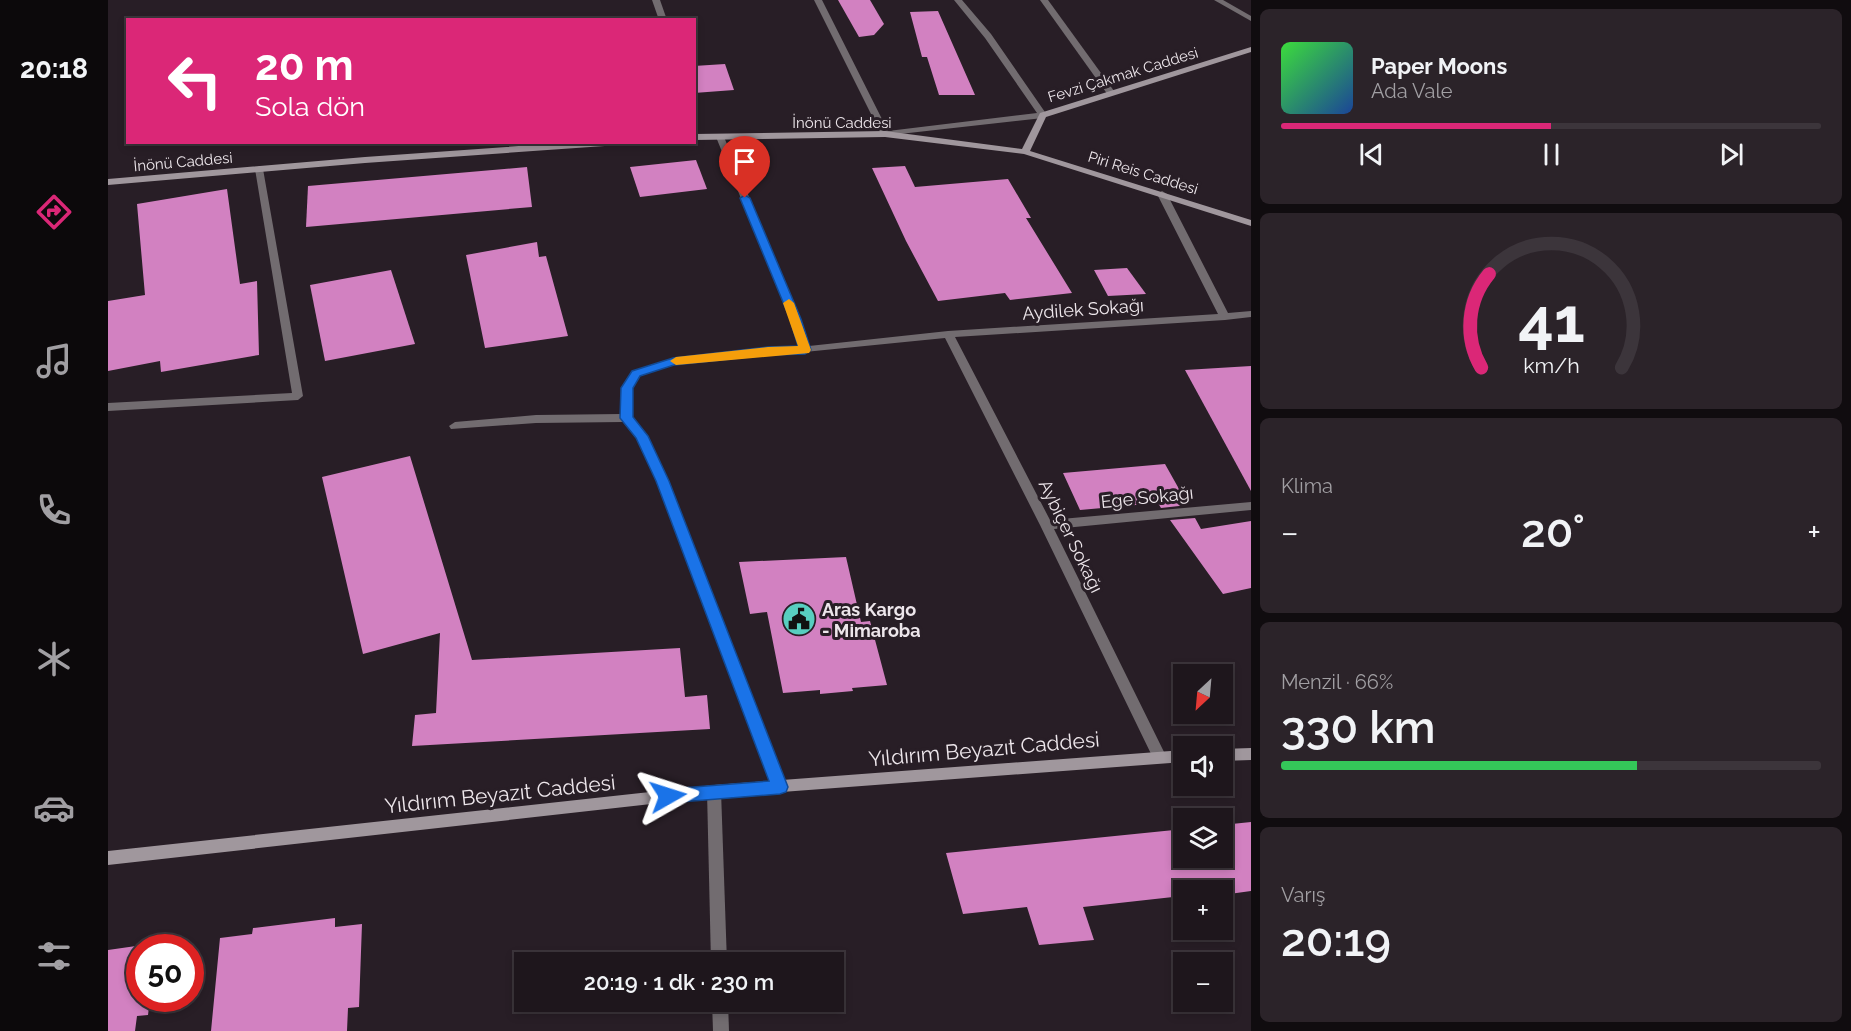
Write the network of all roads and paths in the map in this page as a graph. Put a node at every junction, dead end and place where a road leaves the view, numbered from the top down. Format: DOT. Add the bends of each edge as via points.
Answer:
graph roads {
  1 [pos="656,0"];
  2 [pos="818,0"];
  3 [pos="958,0"];
  4 [pos="1044,0"];
  5 [pos="1218,0"];
  6 [pos="662,18"];
  7 [pos="1251,19"];
  8 [pos="1251,49"];
  9 [pos="1111,93"];
  10 [pos="1043,115"];
  11 [pos="885,134"];
  12 [pos="720,137"];
  13 [pos="696,138"];
  14 [pos="592,144"];
  15 [pos="1025,152"];
  16 [pos="259,169"];
  17 [pos="108,182"];
  18 [pos="1162,194"];
  19 [pos="1251,223"];
  20 [pos="1251,315"];
  21 [pos="1225,317"];
  22 [pos="948,334"];
  23 [pos="805,350"];
  24 [pos="108,407"];
  25 [pos="627,418"];
  26 [pos="455,426"];
  27 [pos="1251,506"];
  28 [pos="1046,525"];
  29 [pos="1251,754"];
  30 [pos="1233,755"];
  31 [pos="1159,756"];
  32 [pos="1173,756"];
  33 [pos="780,787"];
  34 [pos="714,791"];
  35 [pos="108,858"];
  36 [pos="719,952"];
  37 [pos="720,1012"];
  38 [pos="721,1031"];
  1 -- 6 [label="street"];
  2 -- 11 [label="street"];
  3 -- 10 [label="street"];
  4 -- 9 [label="street"];
  5 -- 7 [label="street"];
  8 -- 9 [label="main road, Fevzi Çakmak Caddesi"];
  9 -- 10 [label="main road, Fevzi Çakmak Caddesi"];
  10 -- 11 [label="street"];
  10 -- 15 [label="main road, Fevzi Çakmak Caddesi"];
  11 -- 12 [label="main road, İnönü Caddesi"];
  11 -- 15 [label="main road, İnönü Caddesi"];
  12 -- 13 [label="main road, İnönü Caddesi"];
  12 -- 23 [label="street"];
  14 -- 16 [label="main road, İnönü Caddesi"];
  15 -- 18 [label="main road, Piri Reis Caddesi"];
  16 -- 17 [label="main road, İnönü Caddesi"];
  16 -- 24 [label="street" via="298,396"];
  18 -- 19 [label="main road, Piri Reis Caddesi"];
  18 -- 21 [label="street"];
  20 -- 21 [label="street, Aydilek Sokağı"];
  21 -- 22 [label="street, Aydilek Sokağı"];
  22 -- 23 [label="street, Aydilek Sokağı"];
  22 -- 28 [label="street, Aybiçer Sokağı"];
  23 -- 25 [label="street, Aydilek Sokağı" via="673,362 636,373 627,388"];
  25 -- 26 [label="street" via="536,419"];
  25 -- 33 [label="street" via="641,436 663,481"];
  27 -- 28 [label="street, Ege Sokağı"];
  28 -- 31 [label="street, Aybiçer Sokağı"];
  29 -- 30 [label="main road"];
  31 -- 32 [label="main road, Yıldırım Beyazıt Caddesi"];
  31 -- 33 [label="main road, Yıldırım Beyazıt Caddesi"];
  33 -- 34 [label="main road, Yıldırım Beyazıt Caddesi"];
  34 -- 35 [label="main road, Yıldırım Beyazıt Caddesi"];
  34 -- 36 [label="street"];
  37 -- 38 [label="street"];
}
